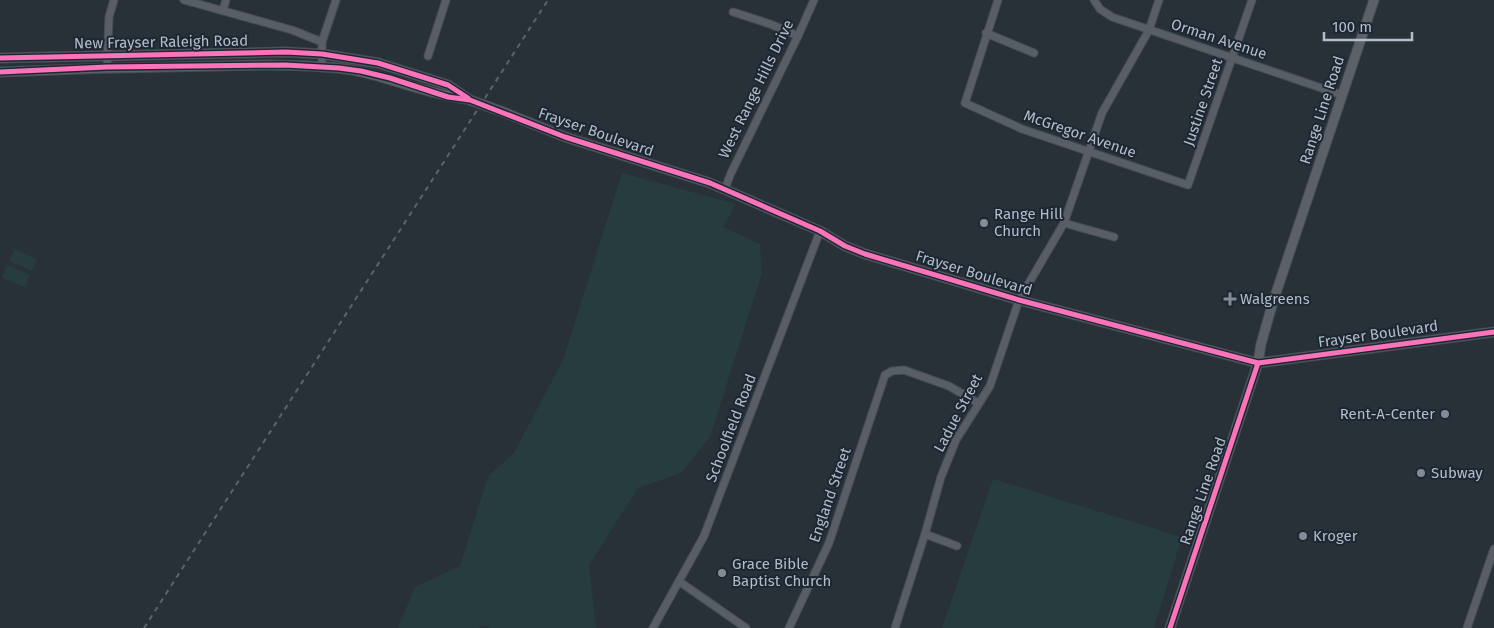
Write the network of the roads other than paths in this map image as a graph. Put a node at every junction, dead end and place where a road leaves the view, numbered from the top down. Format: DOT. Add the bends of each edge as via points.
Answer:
graph roads {
  1 [pos="114,0"];
  2 [pos="184,0"];
  3 [pos="226,0"];
  4 [pos="336,0"];
  5 [pos="446,0"];
  6 [pos="814,0"];
  7 [pos="998,0"];
  8 [pos="1094,0"];
  9 [pos="1159,0"];
  10 [pos="1252,0"];
  11 [pos="1374,0"];
  12 [pos="223,10"];
  13 [pos="733,12"];
  14 [pos="1149,30"];
  15 [pos="986,33"];
  16 [pos="798,36"];
  17 [pos="322,42"];
  18 [pos="1034,53"];
  19 [pos="322,54"];
  20 [pos="106,55"];
  21 [pos="428,56"];
  22 [pos="1233,57"];
  23 [pos="0,58"];
  24 [pos="106,67"];
  25 [pos="322,67"];
  26 [pos="0,72"];
  27 [pos="1342,95"];
  28 [pos="470,100"];
  29 [pos="1088,152"];
  30 [pos="1188,185"];
  31 [pos="725,189"];
  32 [pos="1064,223"];
  33 [pos="820,231"];
  34 [pos="1114,237"];
  35 [pos="1019,300"];
  36 [pos="1494,332"];
  37 [pos="1258,362"];
  38 [pos="978,403"];
  39 [pos="926,534"];
  40 [pos="957,546"];
  41 [pos="1494,549"];
  42 [pos="680,582"];
  43 [pos="653,628"];
  44 [pos="746,628"];
  45 [pos="789,628"];
  46 [pos="895,628"];
  47 [pos="1170,628"];
  48 [pos="1467,628"];
  1 -- 20 [label="street"];
  2 -- 12 [label="street"];
  3 -- 12 [label="street"];
  4 -- 17 [label="street"];
  5 -- 21 [label="street"];
  6 -- 16 [label="street, West Range Hills Drive"];
  7 -- 15 [label="street"];
  8 -- 14 [label="street, Orman Avenue" via="1112,17"];
  9 -- 14 [label="street, Ladue Street"];
  10 -- 22 [label="street, Justine Street"];
  11 -- 27 [label="main road, Range Line Road"];
  12 -- 17 [label="street"];
  13 -- 16 [label="street"];
  14 -- 22 [label="street, Orman Avenue"];
  14 -- 29 [label="street, Ladue Street" via="1102,113"];
  15 -- 18 [label="street"];
  15 -- 29 [label="street, McGregor Avenue" via="965,103 1022,129"];
  16 -- 31 [label="street, West Range Hills Drive"];
  17 -- 19 [label="street"];
  19 -- 20 [label="main road, New Frayser Raleigh Road"];
  19 -- 25 [label="street"];
  19 -- 28 [label="main road, New Frayser Raleigh Road" via="378,63 422,76 448,85"];
  20 -- 23 [label="main road, New Frayser Raleigh Road"];
  20 -- 24 [label="street"];
  22 -- 27 [label="street, Orman Avenue"];
  22 -- 30 [label="street, Justine Street"];
  24 -- 25 [label="main road, New Frayser Raleigh Road"];
  24 -- 26 [label="main road, New Frayser Raleigh Road"];
  25 -- 28 [label="main road, New Frayser Raleigh Road" via="361,71 448,97"];
  27 -- 37 [label="main road, Range Line Road" via="1272,302"];
  28 -- 31 [label="main road, Frayser Boulevard, bridge" via="565,137"];
  29 -- 30 [label="street, McGregor Avenue"];
  29 -- 32 [label="street, Ladue Street"];
  31 -- 33 [label="main road, Frayser Boulevard"];
  32 -- 34 [label="street"];
  32 -- 35 [label="street, Ladue Street"];
  33 -- 35 [label="main road, Frayser Boulevard" via="865,254"];
  33 -- 42 [label="street, Schoolfield Road" via="704,536"];
  35 -- 37 [label="main road, Frayser Boulevard"];
  35 -- 38 [label="street, Ladue Street" via="990,386"];
  36 -- 37 [label="main road, Frayser Boulevard"];
  37 -- 47 [label="main road, Range Line Road"];
  38 -- 39 [label="street, Ladue Street" via="956,440 941,477"];
  38 -- 45 [label="street, England Street" via="949,386 904,370 885,375 829,542"];
  39 -- 40 [label="street"];
  39 -- 46 [label="street, Ladue Street"];
  41 -- 48 [label="street"];
  42 -- 43 [label="street, Schoolfield Road"];
  42 -- 44 [label="street"];
}
